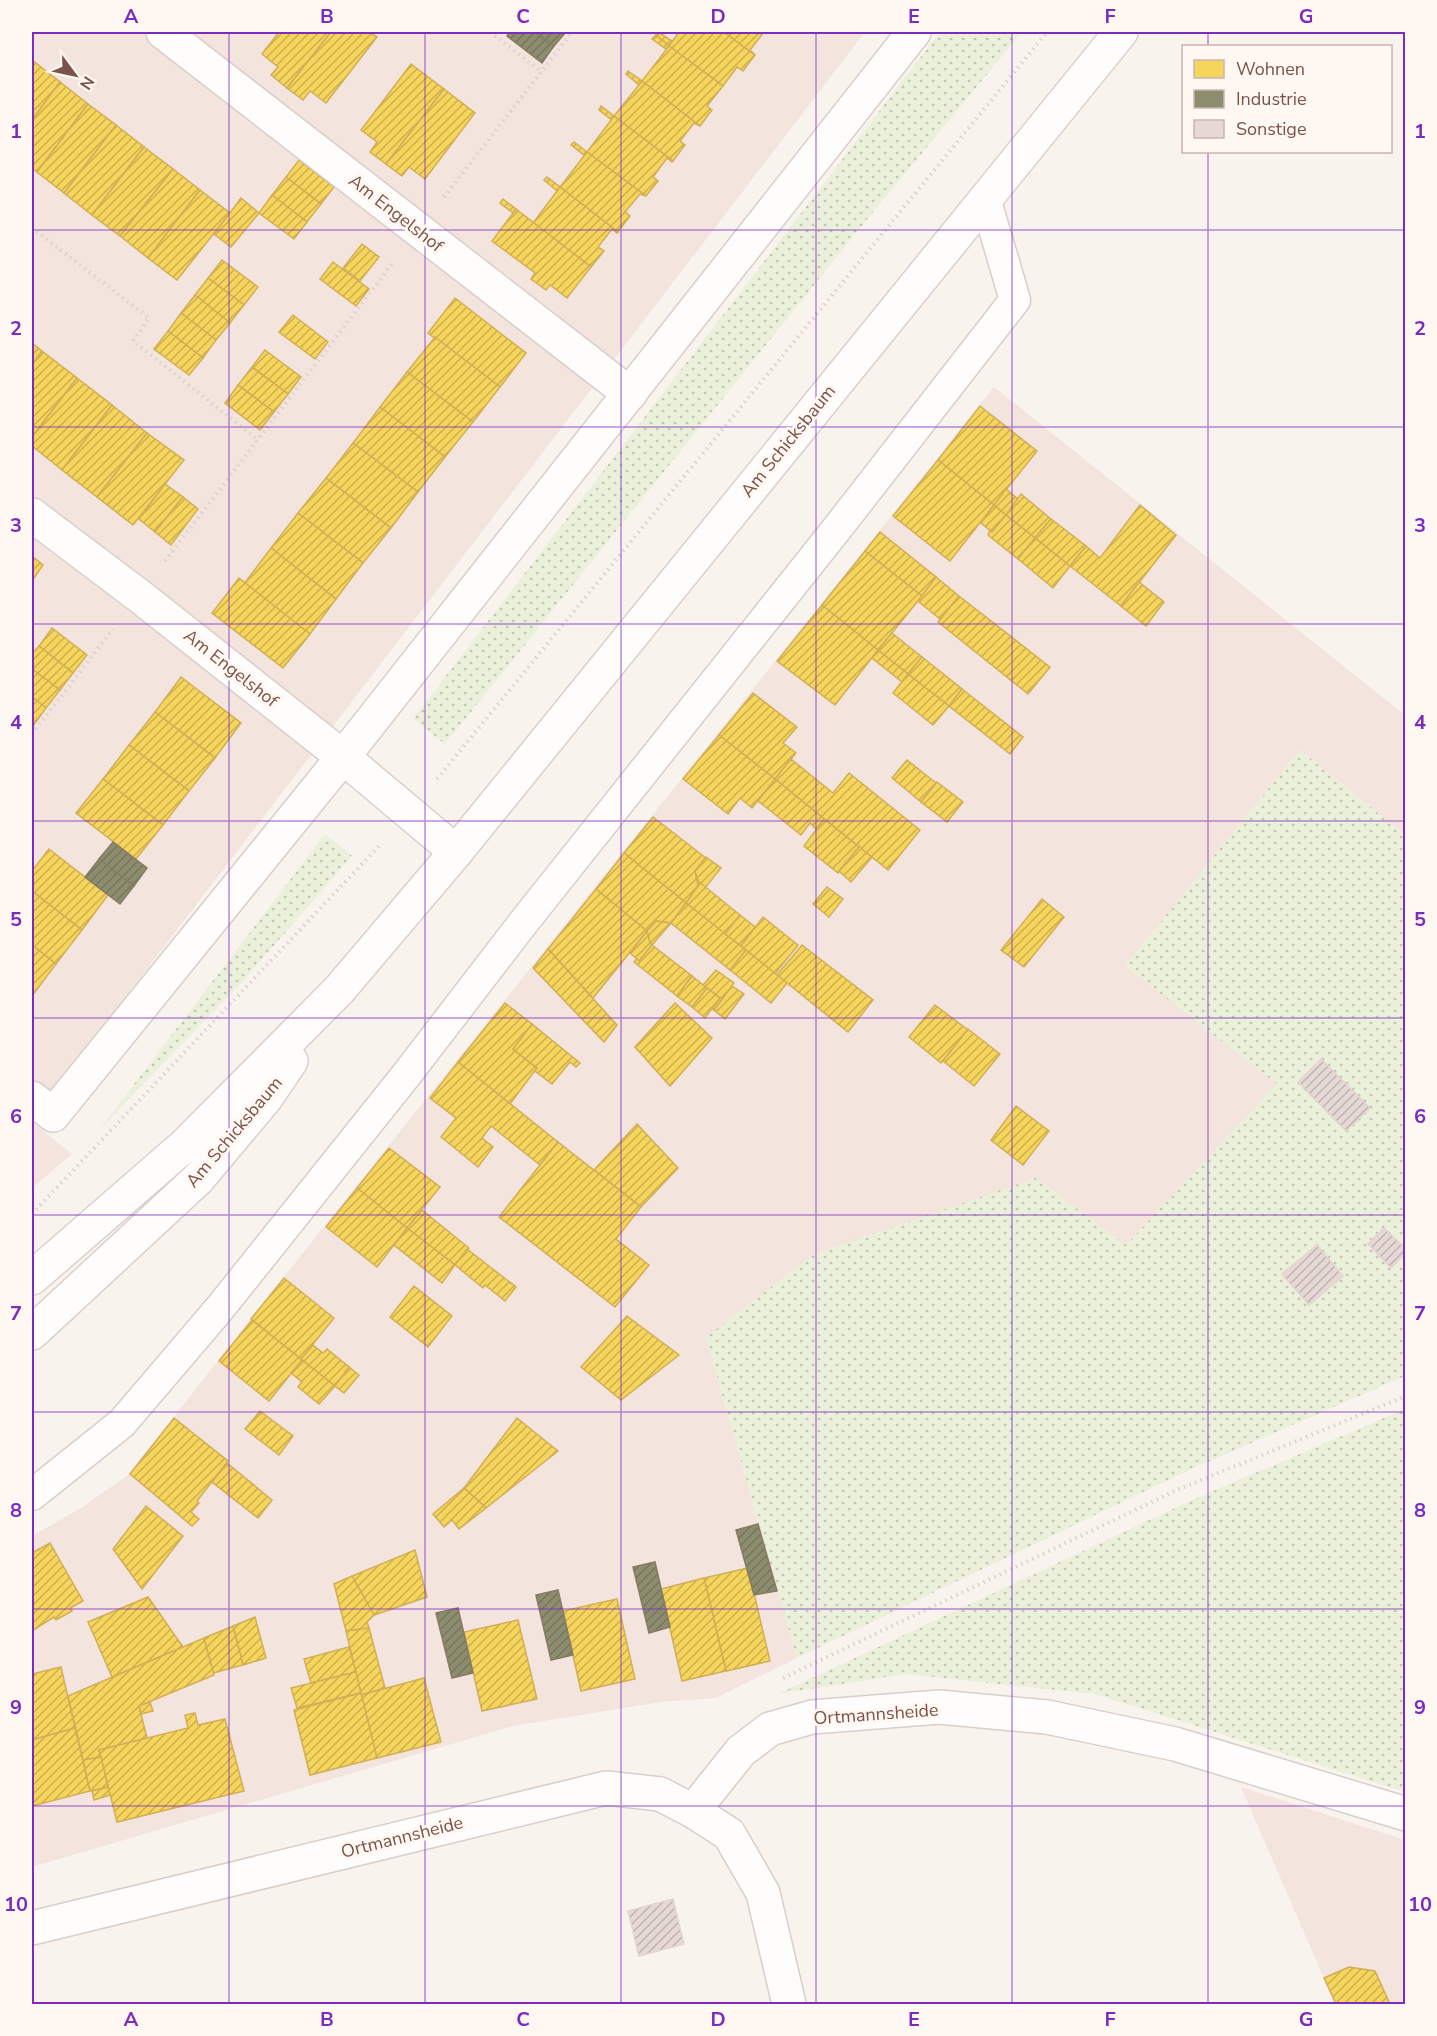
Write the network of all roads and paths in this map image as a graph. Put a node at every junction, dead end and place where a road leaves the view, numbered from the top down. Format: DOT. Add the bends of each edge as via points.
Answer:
graph roads {
  1 [pos="163,32"];
  2 [pos="490,32"];
  3 [pos="572,32"];
  4 [pos="914,32"];
  5 [pos="1047,32"];
  6 [pos="1121,32"];
  7 [pos="542,72"];
  8 [pos="985,198"];
  9 [pos="32,228"];
  10 [pos="418,230"];
  11 [pos="630,394"];
  12 [pos="257,439"];
  13 [pos="32,515"];
  14 [pos="138,596"];
  15 [pos="32,734"];
  16 [pos="344,757"];
  17 [pos="409,813"];
  18 [pos="456,852"];
  19 [pos="339,990"];
  20 [pos="42,1107"];
  21 [pos="32,1214"];
  22 [pos="32,1278"];
  23 [pos="32,1333"];
  24 [pos="1406,1396"];
  25 [pos="32,1495"];
  26 [pos="770,1729"];
  27 [pos="693,1811"];
  28 [pos="1406,1814"];
  29 [pos="32,1928"];
  30 [pos="789,2004"];
  1 -- 10 [label="street, Am Engelshof"];
  2 -- 7 [label="path"];
  3 -- 7 [label="path"];
  4 -- 11 [label="street"];
  5 -- 17 [label="path"];
  6 -- 8 [label="street, Am Schicksbaum"];
  7 -- 10 [label="path"];
  8 -- 18 [label="street, Am Schicksbaum"];
  8 -- 25 [label="lane" via="1015,300 220,1308 122,1423"];
  9 -- 12 [label="path" via="149,318 133,341"];
  10 -- 11 [label="street, Am Engelshof"];
  10 -- 12 [label="path"];
  11 -- 16 [label="street"];
  12 -- 14 [label="path"];
  13 -- 14 [label="street, Am Engelshof"];
  14 -- 15 [label="path"];
  14 -- 16 [label="street, Am Engelshof"];
  16 -- 17 [label="street"];
  16 -- 20 [label="street"];
  17 -- 18 [label="street"];
  17 -- 21 [label="path"];
  18 -- 19 [label="street, Am Schicksbaum"];
  19 -- 22 [label="street, Am Schicksbaum" via="185,1145"];
  19 -- 23 [label="street, Am Schicksbaum" via="266,1098 198,1179"];
  24 -- 26 [label="path" via="1177,1490 769,1684"];
  26 -- 27 [label="street, Ortmannsheide" via="741,1751"];
  26 -- 28 [label="street, Ortmannsheide" via="812,1717 939,1707 1047,1717 1175,1744"];
  27 -- 29 [label="street, Ortmannsheide" via="660,1794 606,1788"];
  27 -- 30 [label="street" via="729,1834 763,1893"];
}
